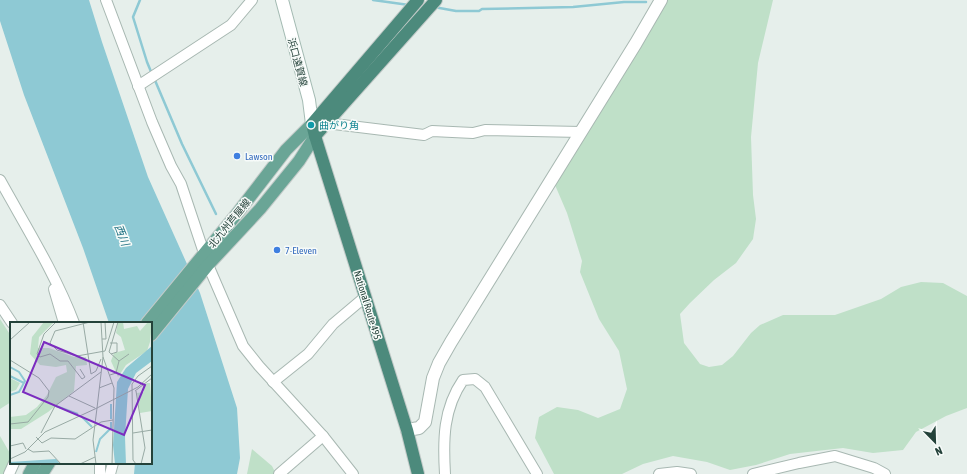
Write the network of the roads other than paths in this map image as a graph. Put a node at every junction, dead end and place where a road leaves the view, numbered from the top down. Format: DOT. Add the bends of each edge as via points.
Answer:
graph roads {
  1 [pos="106,0"];
  2 [pos="252,0"];
  3 [pos="282,0"];
  4 [pos="418,0"];
  5 [pos="436,0"];
  6 [pos="661,0"];
  7 [pos="138,86"];
  8 [pos="326,123"];
  9 [pos="314,130"];
  10 [pos="581,132"];
  11 [pos="0,180"];
  12 [pos="45,260"];
  13 [pos="203,263"];
  14 [pos="365,296"];
  15 [pos="0,305"];
  16 [pos="11,322"];
  17 [pos="64,322"];
  18 [pos="74,322"];
  19 [pos="148,322"];
  20 [pos="152,334"];
  21 [pos="273,382"];
  22 [pos="407,430"];
  23 [pos="323,436"];
  24 [pos="14,464"];
  25 [pos="34,464"];
  26 [pos="48,464"];
  27 [pos="113,464"];
  28 [pos="9,474"];
  29 [pos="29,474"];
  30 [pos="42,474"];
  31 [pos="110,474"];
  32 [pos="279,474"];
  33 [pos="353,474"];
  34 [pos="418,474"];
  35 [pos="446,474"];
  36 [pos="537,474"];
  37 [pos="659,474"];
  38 [pos="691,474"];
  39 [pos="753,474"];
  40 [pos="885,474"];
  1 -- 7 [label="street"];
  2 -- 7 [label="street" via="231,25"];
  3 -- 9 [label="street, 浜口遠賀線" via="309,100"];
  4 -- 9 [label="highway"];
  5 -- 8 [label="highway"];
  6 -- 10 [label="street"];
  7 -- 13 [label="street" via="181,184"];
  8 -- 9 [label="highway"];
  8 -- 10 [label="street" via="424,135 432,131 473,133 484,130"];
  9 -- 13 [label="main road, 北九州芦屋線" via="286,150"];
  9 -- 13 [label="main road, 北九州芦屋線" via="299,161 260,209"];
  9 -- 14 [label="highway, National Route 495"];
  10 -- 22 [label="street" via="442,358 433,378 425,422 420,428"];
  11 -- 12 [label="street"];
  12 -- 17 [label="street"];
  12 -- 18 [label="street"];
  13 -- 19 [label="main road, 北九州芦屋線"];
  13 -- 20 [label="main road, 北九州芦屋線"];
  13 -- 21 [label="street" via="243,346"];
  14 -- 21 [label="street" via="333,324 308,354"];
  14 -- 22 [label="highway, National Route 495"];
  15 -- 16 [label="street"];
  21 -- 23 [label="street"];
  22 -- 34 [label="highway, National Route 495"];
  23 -- 32 [label="street"];
  23 -- 33 [label="street"];
  24 -- 28 [label="street"];
  25 -- 29 [label="main road"];
  26 -- 30 [label="main road"];
  27 -- 31 [label="street"];
  35 -- 36 [label="street" via="444,446 450,405 455,391 463,380 475,379 485,387"];
  37 -- 38 [label="street"];
  39 -- 40 [label="street" via="835,456"];
}
